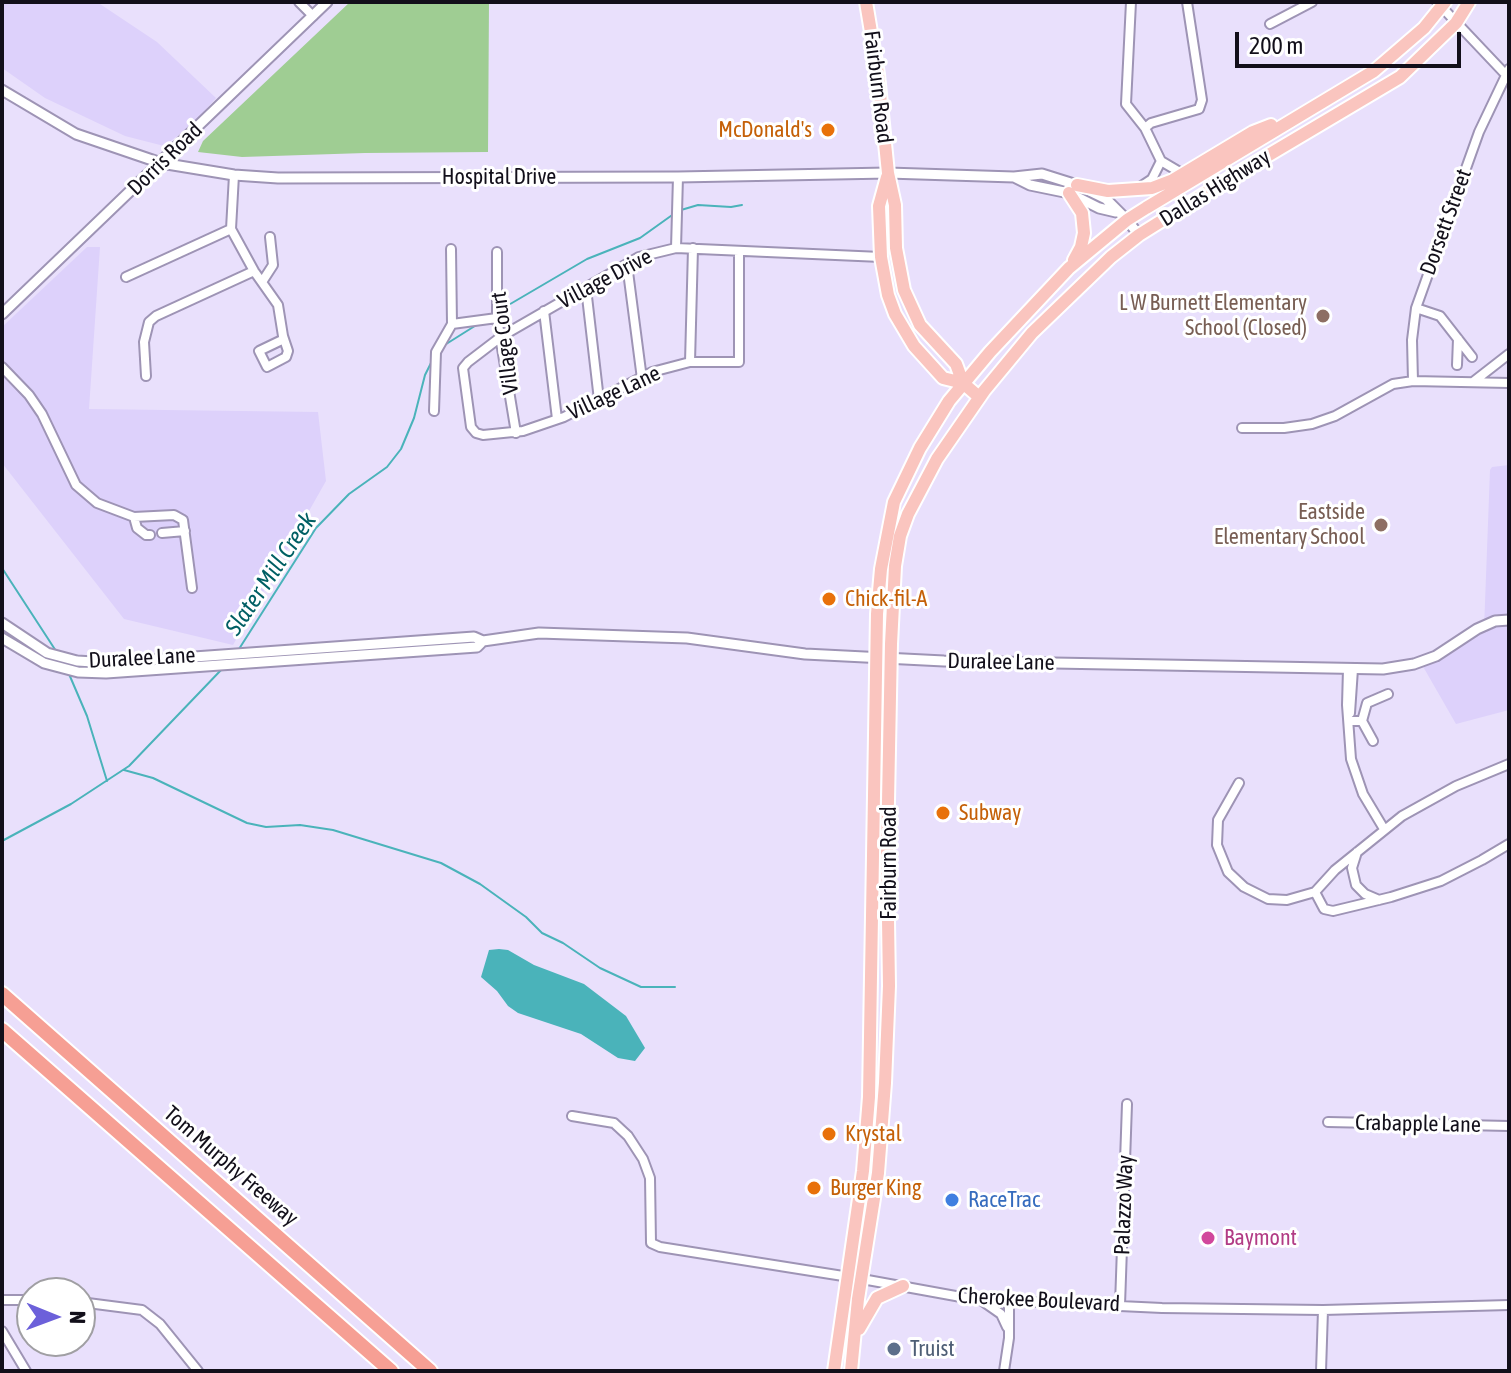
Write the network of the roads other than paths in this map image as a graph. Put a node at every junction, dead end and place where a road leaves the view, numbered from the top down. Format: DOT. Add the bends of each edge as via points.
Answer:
graph roads {
  1 [pos="299,2"];
  2 [pos="327,2"];
  3 [pos="866,2"];
  4 [pos="1131,2"];
  5 [pos="1187,2"];
  6 [pos="1469,2"];
  7 [pos="1309,3"];
  8 [pos="1441,4"];
  9 [pos="313,16"];
  10 [pos="1456,23"];
  11 [pos="1270,24"];
  12 [pos="1508,74"];
  13 [pos="2,90"];
  14 [pos="1296,116"];
  15 [pos="1145,128"];
  16 [pos="1161,161"];
  17 [pos="161,163"];
  18 [pos="888,173"];
  19 [pos="1183,174"];
  20 [pos="234,175"];
  21 [pos="678,177"];
  22 [pos="1073,189"];
  23 [pos="1136,190"];
  24 [pos="1122,216"];
  25 [pos="231,229"];
  26 [pos="1139,235"];
  27 [pos="270,237"];
  28 [pos="676,248"];
  29 [pos="693,248"];
  30 [pos="451,249"];
  31 [pos="739,251"];
  32 [pos="497,252"];
  33 [pos="881,257"];
  34 [pos="627,264"];
  35 [pos="1069,268"];
  36 [pos="254,271"];
  37 [pos="126,277"];
  38 [pos="262,282"];
  39 [pos="586,288"];
  40 [pos="1416,308"];
  41 [pos="544,311"];
  42 [pos="2,314"];
  43 [pos="497,318"];
  44 [pos="452,324"];
  45 [pos="502,336"];
  46 [pos="284,339"];
  47 [pos="1458,339"];
  48 [pos="1509,354"];
  49 [pos="1472,357"];
  50 [pos="690,362"];
  51 [pos="1457,365"];
  52 [pos="2,367"];
  53 [pos="146,376"];
  54 [pos="642,379"];
  55 [pos="1413,381"];
  56 [pos="1473,382"];
  57 [pos="963,383"];
  58 [pos="1509,383"];
  59 [pos="979,397"];
  60 [pos="599,400"];
  61 [pos="434,411"];
  62 [pos="557,419"];
  63 [pos="1242,428"];
  64 [pos="476,433"];
  65 [pos="516,433"];
  66 [pos="134,517"];
  67 [pos="185,531"];
  68 [pos="162,533"];
  69 [pos="150,535"];
  70 [pos="192,588"];
  71 [pos="1509,620"];
  72 [pos="2,623"];
  73 [pos="2,638"];
  74 [pos="483,641"];
  75 [pos="876,658"];
  76 [pos="891,659"];
  77 [pos="1350,669"];
  78 [pos="1388,694"];
  79 [pos="1349,721"];
  80 [pos="1362,721"];
  81 [pos="1373,741"];
  82 [pos="1509,764"];
  83 [pos="1239,783"];
  84 [pos="1384,829"];
  85 [pos="1509,844"];
  86 [pos="1357,851"];
  87 [pos="1315,892"];
  88 [pos="1380,900"];
  89 [pos="2,994"];
  90 [pos="2,1030"];
  91 [pos="1127,1104"];
  92 [pos="572,1116"];
  93 [pos="1328,1122"];
  94 [pos="1509,1126"];
  95 [pos="848,1276"];
  96 [pos="862,1279"];
  97 [pos="903,1286"];
  98 [pos="981,1300"];
  99 [pos="1009,1301"];
  100 [pos="1029,1302"];
  101 [pos="96,1304"];
  102 [pos="1120,1305"];
  103 [pos="1509,1305"];
  104 [pos="1323,1310"];
  105 [pos="1009,1322"];
  106 [pos="382,1329"];
  107 [pos="2,1331"];
  108 [pos="1009,1338"];
  109 [pos="854,1339"];
  110 [pos="26,1371"];
  111 [pos="198,1371"];
  112 [pos="391,1371"];
  113 [pos="430,1371"];
  114 [pos="439,1371"];
  115 [pos="834,1371"];
  116 [pos="851,1371"];
  117 [pos="1004,1371"];
  118 [pos="1321,1371"];
  1 -- 9 [label="street"];
  2 -- 9 [label="street, Dorris Road"];
  3 -- 18 [label="main road, Fairburn Road"];
  4 -- 15 [label="street" via="1125,99"];
  5 -- 15 [label="street" via="1202,100 1199,109"];
  6 -- 10 [label="main road, Dallas Highway"];
  7 -- 11 [label="street"];
  8 -- 10 [label="street"];
  8 -- 14 [label="main road, Dallas Highway" via="1409,43 1374,71"];
  9 -- 17 [label="street, Dorris Road"];
  10 -- 12 [label="street"];
  10 -- 26 [label="main road, Dallas Highway" via="1400,77"];
  12 -- 40 [label="street, Dorsett Street" via="1479,132"];
  13 -- 17 [label="street, Hospital Drive" via="76,134"];
  14 -- 19 [label="main road" via="1253,132"];
  14 -- 24 [label="main road, Dallas Highway"];
  15 -- 16 [label="street"];
  16 -- 19 [label="street"];
  16 -- 23 [label="street" via="1152,179"];
  17 -- 20 [label="street, Hospital Drive"];
  17 -- 42 [label="street, Dorris Road"];
  18 -- 21 [label="street, Hospital Drive"];
  18 -- 22 [label="street, Hospital Drive" via="1042,174"];
  18 -- 33 [label="main road, Fairburn Road" via="879,206"];
  18 -- 57 [label="main road, Fairburn Road" via="906,298 920,325 956,364"];
  19 -- 23 [label="main road"];
  20 -- 21 [label="street, Hospital Drive"];
  20 -- 25 [label="street"];
  21 -- 28 [label="street"];
  22 -- 23 [label="main road"];
  22 -- 24 [label="street, Hospital Drive" via="1106,199"];
  22 -- 35 [label="main road" via="1084,233"];
  24 -- 26 [label="street, Hospital Drive"];
  24 -- 35 [label="main road, Dallas Highway"];
  25 -- 36 [label="street"];
  25 -- 37 [label="street"];
  26 -- 59 [label="main road, Dallas Highway" via="1064,300"];
  27 -- 38 [label="street" via="273,265"];
  28 -- 29 [label="street, Village Drive"];
  28 -- 34 [label="street, Village Drive"];
  29 -- 31 [label="street, Village Drive"];
  29 -- 50 [label="street"];
  30 -- 44 [label="street"];
  31 -- 33 [label="street, Village Drive"];
  31 -- 50 [label="street, Village Lane" via="739,362"];
  32 -- 43 [label="street, Village Court"];
  33 -- 57 [label="main road, Fairburn Road" via="888,295 909,337 943,378"];
  34 -- 39 [label="street, Village Drive"];
  34 -- 54 [label="street"];
  35 -- 57 [label="main road, Dallas Highway"];
  36 -- 38 [label="street"];
  36 -- 53 [label="street" via="149,322"];
  38 -- 46 [label="street" via="278,305"];
  39 -- 41 [label="street, Village Drive"];
  39 -- 60 [label="street"];
  40 -- 47 [label="street" via="1440,316"];
  40 -- 55 [label="street, Dorsett Street"];
  41 -- 45 [label="street, Village Drive"];
  41 -- 62 [label="street"];
  43 -- 44 [label="street"];
  43 -- 45 [label="street, Village Court"];
  44 -- 61 [label="street" via="436,352"];
  45 -- 64 [label="street, Village Drive" via="463,368"];
  45 -- 65 [label="street, Village Court"];
  47 -- 49 [label="street"];
  47 -- 51 [label="street"];
  48 -- 56 [label="street"];
  50 -- 54 [label="street, Village Lane"];
  52 -- 66 [label="street" via="42,414 76,485 97,503"];
  54 -- 60 [label="street, Village Lane"];
  55 -- 56 [label="street"];
  55 -- 63 [label="street" via="1393,384 1312,424"];
  56 -- 58 [label="street"];
  57 -- 59 [label="main road, Fairburn Road"];
  57 -- 75 [label="main road, Fairburn Road" via="930,428 894,502 879,584"];
  59 -- 76 [label="main road, Fairburn Road" via="937,459 900,536"];
  60 -- 62 [label="street, Village Lane"];
  62 -- 65 [label="street, Village Lane"];
  64 -- 65 [label="street, Village Lane"];
  66 -- 67 [label="street" via="174,515 183,520"];
  66 -- 69 [label="street" via="137,528"];
  67 -- 68 [label="street"];
  67 -- 70 [label="street"];
  71 -- 77 [label="street, Duralee Lane" via="1477,629 1414,664"];
  72 -- 74 [label="street, Duralee Lane" via="47,653 110,663 474,637"];
  73 -- 74 [label="street, Duralee Lane" via="44,663 106,673 477,647"];
  74 -- 75 [label="street, Duralee Lane" via="539,633 659,637"];
  75 -- 76 [label="street, Duralee Lane"];
  75 -- 95 [label="main road, Fairburn Road" via="871,1061"];
  76 -- 77 [label="street, Duralee Lane"];
  76 -- 96 [label="main road, Fairburn Road" via="889,986 878,1173"];
  77 -- 79 [label="street"];
  78 -- 80 [label="street" via="1367,703"];
  79 -- 80 [label="street"];
  79 -- 84 [label="street" via="1356,776"];
  80 -- 81 [label="street"];
  82 -- 84 [label="street" via="1456,786"];
  83 -- 87 [label="street" via="1218,820 1217,845 1228,872 1268,899"];
  84 -- 86 [label="street"];
  85 -- 88 [label="street" via="1441,881"];
  86 -- 87 [label="street"];
  86 -- 88 [label="street" via="1352,868 1356,885"];
  87 -- 88 [label="street" via="1324,909 1333,911"];
  89 -- 106 [label="highway, Tom Murphy Freeway"];
  90 -- 112 [label="highway"];
  91 -- 102 [label="street, Palazzo Way"];
  92 -- 95 [label="street, Cherokee Boulevard" via="614,1123 643,1159 650,1178 651,1243"];
  93 -- 94 [label="street, Crabapple Lane"];
  95 -- 96 [label="street, Cherokee Boulevard"];
  95 -- 115 [label="main road, Fairburn Road"];
  96 -- 97 [label="street, Cherokee Boulevard"];
  96 -- 109 [label="main road, Fairburn Road"];
  97 -- 98 [label="street, Cherokee Boulevard"];
  97 -- 109 [label="main road" via="877,1298"];
  98 -- 99 [label="street, Cherokee Boulevard"];
  98 -- 108 [label="street" via="1001,1314"];
  99 -- 100 [label="street, Cherokee Boulevard"];
  99 -- 105 [label="street"];
  100 -- 102 [label="street, Cherokee Boulevard"];
  100 -- 105 [label="street"];
  101 -- 111 [label="street" via="142,1310"];
  102 -- 104 [label="street, Cherokee Boulevard"];
  103 -- 104 [label="street, Cherokee Boulevard"];
  104 -- 118 [label="street"];
  105 -- 108 [label="street"];
  106 -- 113 [label="highway, Tom Murphy Freeway"];
  106 -- 114 [label="highway"];
  107 -- 110 [label="street"];
  108 -- 117 [label="street"];
  109 -- 116 [label="main road, Fairburn Road"];
}
